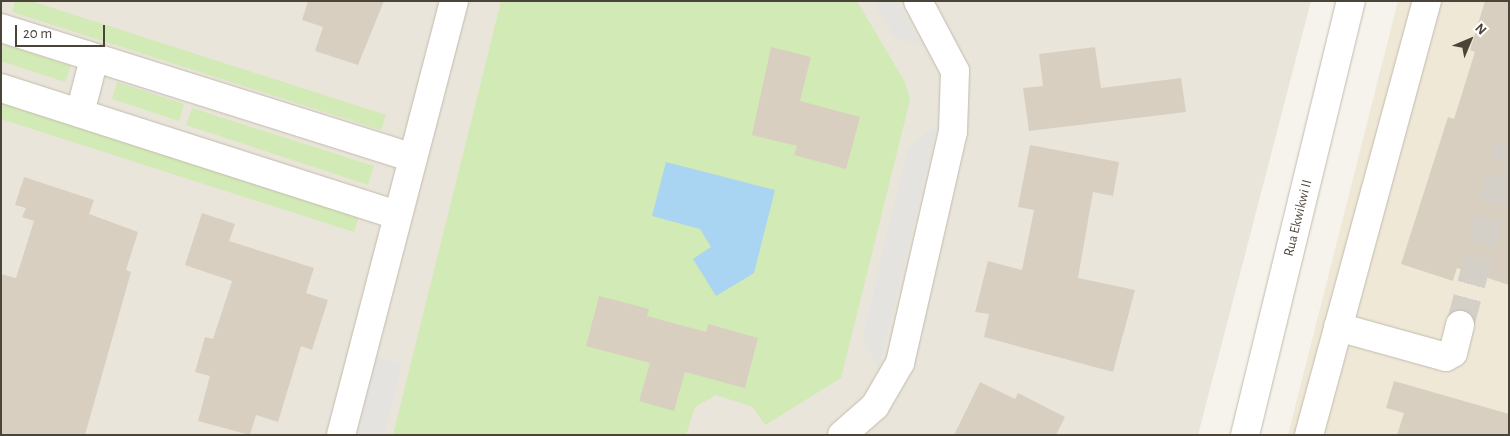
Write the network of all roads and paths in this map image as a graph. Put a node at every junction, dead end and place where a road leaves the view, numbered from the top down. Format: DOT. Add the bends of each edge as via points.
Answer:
graph roads {
  1 [pos="454,1"];
  2 [pos="918,1"];
  3 [pos="1351,1"];
  4 [pos="1427,1"];
  5 [pos="1,28"];
  6 [pos="94,59"];
  7 [pos="1,88"];
  8 [pos="80,113"];
  9 [pos="413,158"];
  10 [pos="397,215"];
  11 [pos="1460,325"];
  12 [pos="1338,327"];
  13 [pos="341,435"];
  14 [pos="842,435"];
  15 [pos="1245,435"];
  16 [pos="1309,435"];
  1 -- 9 [label="street"];
  2 -- 14 [label="street" via="955,71 953,132 900,363 875,406"];
  3 -- 15 [label="street, Rua Ekwikwi II"];
  4 -- 12 [label="street"];
  5 -- 6 [label="street"];
  6 -- 8 [label="street"];
  6 -- 9 [label="street"];
  7 -- 8 [label="street"];
  8 -- 10 [label="street"];
  9 -- 10 [label="street"];
  10 -- 13 [label="street"];
  11 -- 12 [label="street" via="1453,353 1446,357"];
  12 -- 16 [label="street"];
}
